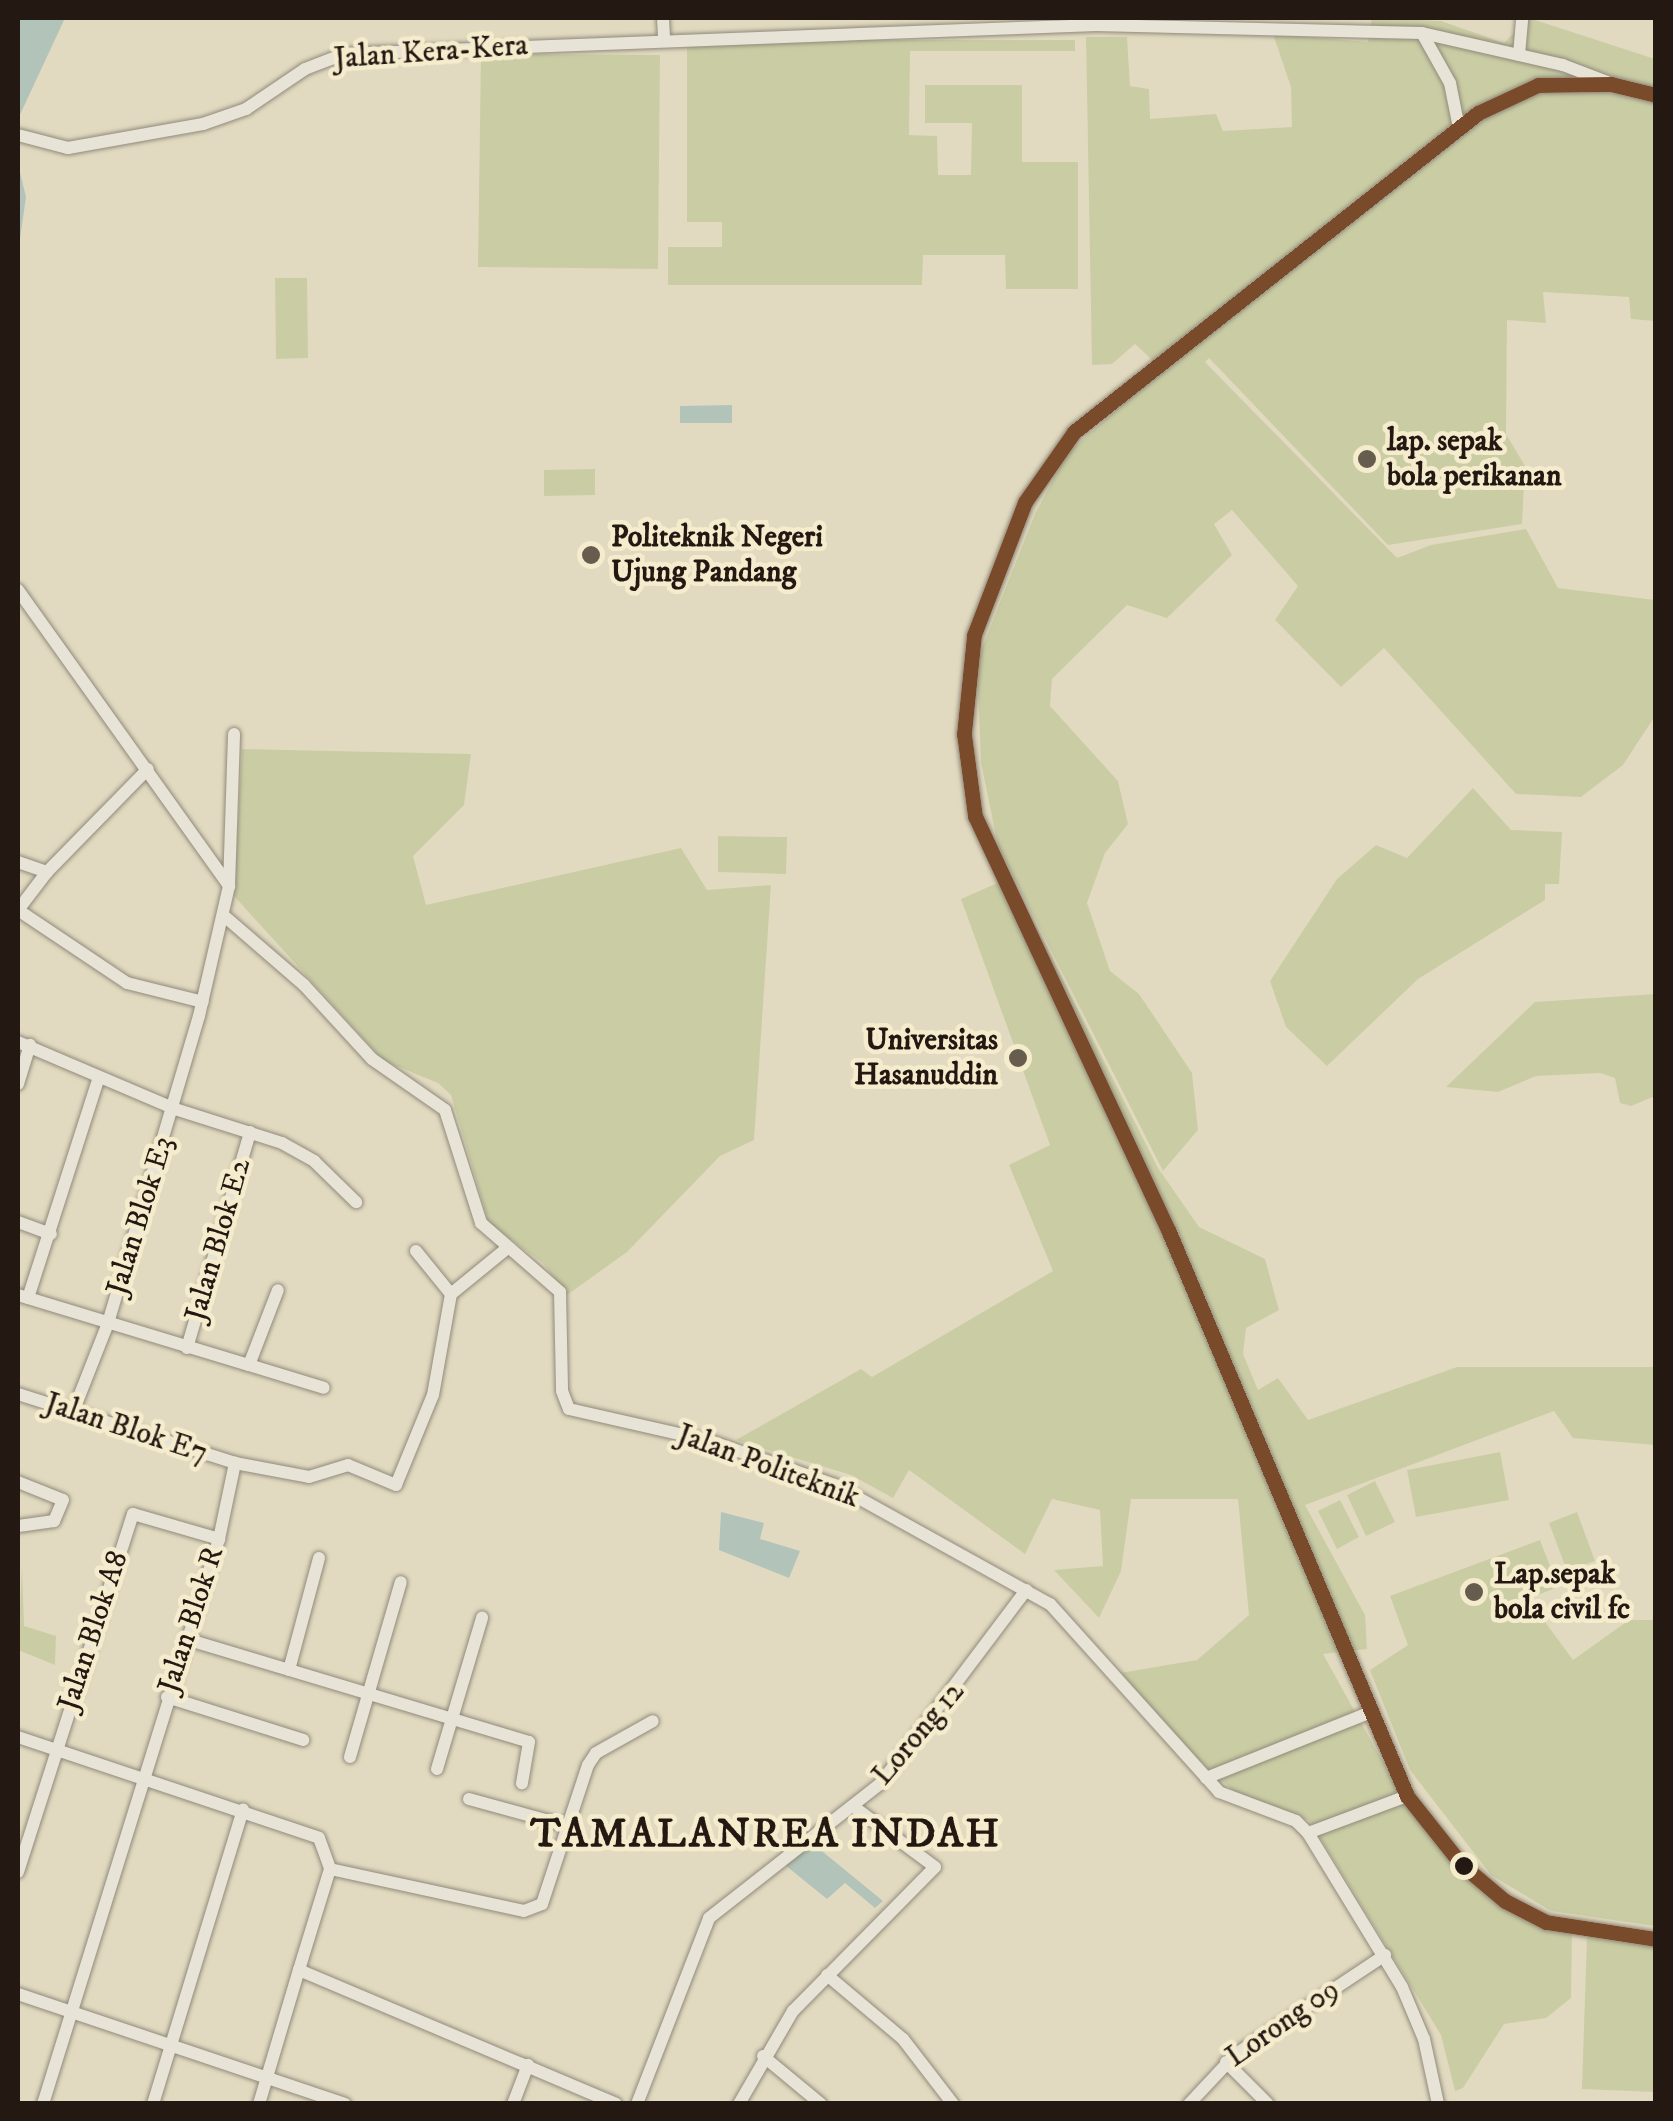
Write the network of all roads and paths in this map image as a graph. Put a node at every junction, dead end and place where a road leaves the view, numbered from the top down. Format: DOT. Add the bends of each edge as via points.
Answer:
graph roads {
  1 [pos="663,18"];
  2 [pos="1522,18"];
  3 [pos="1115,21"];
  4 [pos="1422,33"];
  5 [pos="664,39"];
  6 [pos="1519,56"];
  7 [pos="1611,84"];
  8 [pos="1656,94"];
  9 [pos="1458,128"];
  10 [pos="18,134"];
  11 [pos="18,590"];
  12 [pos="234,734"];
  13 [pos="148,769"];
  14 [pos="18,862"];
  15 [pos="46,872"];
  16 [pos="229,886"];
  17 [pos="18,910"];
  18 [pos="223,915"];
  19 [pos="202,1002"];
  20 [pos="24,1044"];
  21 [pos="99,1077"];
  22 [pos="18,1084"];
  23 [pos="175,1108"];
  24 [pos="250,1132"];
  25 [pos="356,1202"];
  26 [pos="18,1222"];
  27 [pos="51,1234"];
  28 [pos="505,1250"];
  29 [pos="416,1251"];
  30 [pos="278,1290"];
  31 [pos="452,1294"];
  32 [pos="23,1296"];
  33 [pos="108,1323"];
  34 [pos="188,1348"];
  35 [pos="249,1365"];
  36 [pos="324,1388"];
  37 [pos="18,1394"];
  38 [pos="73,1412"];
  39 [pos="235,1463"];
  40 [pos="18,1486"];
  41 [pos="18,1526"];
  42 [pos="219,1538"];
  43 [pos="319,1558"];
  44 [pos="401,1582"];
  45 [pos="1026,1590"];
  46 [pos="482,1618"];
  47 [pos="186,1639"];
  48 [pos="289,1670"];
  49 [pos="370,1694"];
  50 [pos="167,1697"];
  51 [pos="1371,1712"];
  52 [pos="453,1720"];
  53 [pos="653,1721"];
  54 [pos="18,1737"];
  55 [pos="302,1740"];
  56 [pos="56,1748"];
  57 [pos="350,1756"];
  58 [pos="437,1770"];
  59 [pos="142,1775"];
  60 [pos="1206,1778"];
  61 [pos="522,1782"];
  62 [pos="1407,1796"];
  63 [pos="469,1799"];
  64 [pos="854,1807"];
  65 [pos="243,1809"];
  66 [pos="568,1826"];
  67 [pos="1308,1833"];
  68 [pos="330,1869"];
  69 [pos="18,1872"];
  70 [pos="1656,1939"];
  71 [pos="1386,1955"];
  72 [pos="300,1970"];
  73 [pos="827,1974"];
  74 [pos="18,1994"];
  75 [pos="72,2008"];
  76 [pos="172,2042"];
  77 [pos="763,2056"];
  78 [pos="1226,2062"];
  79 [pos="528,2065"];
  80 [pos="268,2074"];
  81 [pos="42,2104"];
  82 [pos="152,2104"];
  83 [pos="259,2104"];
  84 [pos="345,2104"];
  85 [pos="513,2104"];
  86 [pos="616,2104"];
  87 [pos="638,2104"];
  88 [pos="739,2104"];
  89 [pos="822,2104"];
  90 [pos="953,2104"];
  91 [pos="1189,2104"];
  92 [pos="1268,2104"];
  93 [pos="1438,2104"];
  1 -- 5 [label="street"];
  2 -- 6 [label="street"];
  3 -- 4 [label="street, Jalan Kera-Kera"];
  3 -- 5 [label="street, Jalan Kera-Kera"];
  4 -- 6 [label="street, Jalan Kera-Kera"];
  4 -- 9 [label="street" via="1450,83"];
  5 -- 10 [label="street, Jalan Kera-Kera" via="344,54 305,69 246,109 203,124 68,148"];
  6 -- 7 [label="street, Jalan Kera-Kera"];
  7 -- 8 [label="street"];
  7 -- 9 [label="street" via="1530,87"];
  9 -- 51 [label="street" via="1074,432 1025,502 967,662 964,734 975,816 1169,1232"];
  11 -- 13 [label="street"];
  12 -- 16 [label="street, Jalan Blok E3"];
  13 -- 15 [label="street"];
  13 -- 16 [label="street"];
  14 -- 15 [label="street"];
  15 -- 17 [label="street"];
  16 -- 18 [label="street, Jalan Blok E3"];
  17 -- 19 [label="street" via="127,983"];
  18 -- 19 [label="street, Jalan Blok E3"];
  18 -- 28 [label="street, Jalan Politeknik" via="304,985 372,1058 446,1110 481,1223"];
  19 -- 23 [label="street, Jalan Blok E3"];
  20 -- 21 [label="street"];
  20 -- 22 [label="street"];
  21 -- 23 [label="street"];
  21 -- 27 [label="street"];
  23 -- 24 [label="street"];
  23 -- 33 [label="street, Jalan Blok E3"];
  24 -- 25 [label="street" via="304,1154"];
  24 -- 34 [label="street, Jalan Blok E2"];
  26 -- 27 [label="street"];
  27 -- 32 [label="street"];
  28 -- 31 [label="street"];
  28 -- 45 [label="street, Jalan Politeknik" via="560,1292 562,1390 569,1409 710,1441 835,1485"];
  29 -- 31 [label="street"];
  30 -- 35 [label="street"];
  31 -- 39 [label="street, Jalan Blok E7" via="433,1395 398,1484 348,1465 309,1477"];
  32 -- 33 [label="street"];
  33 -- 34 [label="street"];
  33 -- 38 [label="street, Jalan Blok E3"];
  34 -- 35 [label="street"];
  35 -- 36 [label="street"];
  37 -- 38 [label="street, Jalan Blok E7"];
  38 -- 39 [label="street, Jalan Blok E7"];
  39 -- 42 [label="street, Jalan Blok R"];
  40 -- 41 [label="street" via="63,1500 54,1520"];
  42 -- 47 [label="street, Jalan Blok R"];
  42 -- 56 [label="street, Jalan Blok A8" via="132,1514"];
  43 -- 48 [label="street"];
  44 -- 49 [label="street"];
  45 -- 60 [label="street, Jalan Politeknik" via="1050,1604"];
  45 -- 64 [label="street, Lorong 12" via="909,1753"];
  46 -- 52 [label="street"];
  47 -- 48 [label="street"];
  47 -- 50 [label="street, Jalan Blok R"];
  48 -- 49 [label="street"];
  49 -- 52 [label="street"];
  49 -- 57 [label="street"];
  50 -- 55 [label="street"];
  50 -- 59 [label="street, Jalan Blok R"];
  51 -- 60 [label="street"];
  51 -- 62 [label="street"];
  52 -- 58 [label="street"];
  52 -- 61 [label="street" via="529,1742"];
  53 -- 66 [label="street" via="596,1753"];
  54 -- 56 [label="street"];
  56 -- 59 [label="street"];
  56 -- 69 [label="street, Jalan Blok A8"];
  59 -- 65 [label="street"];
  59 -- 75 [label="street, Jalan Blok R"];
  60 -- 67 [label="street, Jalan Politeknik" via="1228,1797 1296,1821"];
  62 -- 67 [label="street"];
  62 -- 70 [label="street" via="1461,1864 1505,1901 1546,1922"];
  63 -- 66 [label="street"];
  64 -- 73 [label="street" via="934,1867"];
  64 -- 87 [label="street, Lorong 12" via="709,1918"];
  65 -- 68 [label="street" via="319,1838"];
  65 -- 76 [label="street"];
  66 -- 68 [label="street" via="548,1896 524,1910"];
  67 -- 71 [label="street, Jalan Politeknik"];
  68 -- 72 [label="street"];
  71 -- 78 [label="street, Lorong 09"];
  71 -- 93 [label="street, Jalan Politeknik" via="1424,2039"];
  72 -- 79 [label="street"];
  72 -- 80 [label="street"];
  73 -- 77 [label="street"];
  73 -- 90 [label="street" via="903,2038"];
  74 -- 75 [label="street"];
  75 -- 76 [label="street"];
  75 -- 81 [label="street, Jalan Blok R"];
  76 -- 80 [label="street"];
  76 -- 82 [label="street"];
  77 -- 88 [label="street"];
  77 -- 89 [label="street"];
  78 -- 91 [label="street, Lorong 09"];
  78 -- 92 [label="street"];
  79 -- 85 [label="street"];
  79 -- 86 [label="street"];
  80 -- 83 [label="street"];
  80 -- 84 [label="street"];
}
